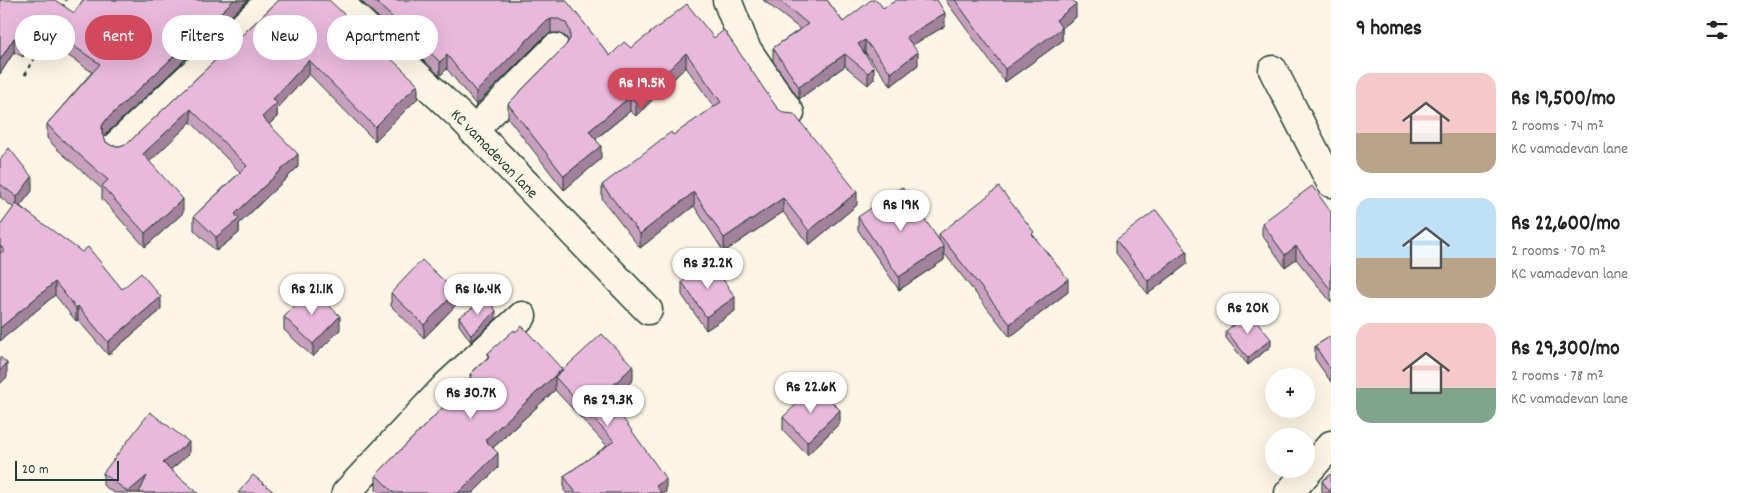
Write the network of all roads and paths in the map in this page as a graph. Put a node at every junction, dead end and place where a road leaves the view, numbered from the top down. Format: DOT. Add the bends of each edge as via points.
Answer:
graph roads {
  1 [pos="66,0"];
  2 [pos="271,0"];
  3 [pos="337,0"];
  4 [pos="727,0"];
  5 [pos="62,8"];
  6 [pos="555,48"];
  7 [pos="33,60"];
  8 [pos="1273,70"];
  9 [pos="25,75"];
  10 [pos="790,114"];
  11 [pos="473,131"];
  12 [pos="118,145"];
  13 [pos="1331,183"];
  14 [pos="648,310"];
  15 [pos="522,316"];
  16 [pos="1331,445"];
  17 [pos="346,493"];
  18 [pos="1289,493"];
  1 -- 5 [label="path"];
  2 -- 12 [label="street"];
  3 -- 11 [label="street, KC vamadevan lane"];
  4 -- 10 [label="street" via="746,48"];
  6 -- 11 [label="street"];
  7 -- 9 [label="path"];
  8 -- 13 [label="street"];
  11 -- 14 [label="street, KC vamadevan lane"];
  15 -- 17 [label="street" via="446,386"];
  16 -- 18 [label="street"];
}
